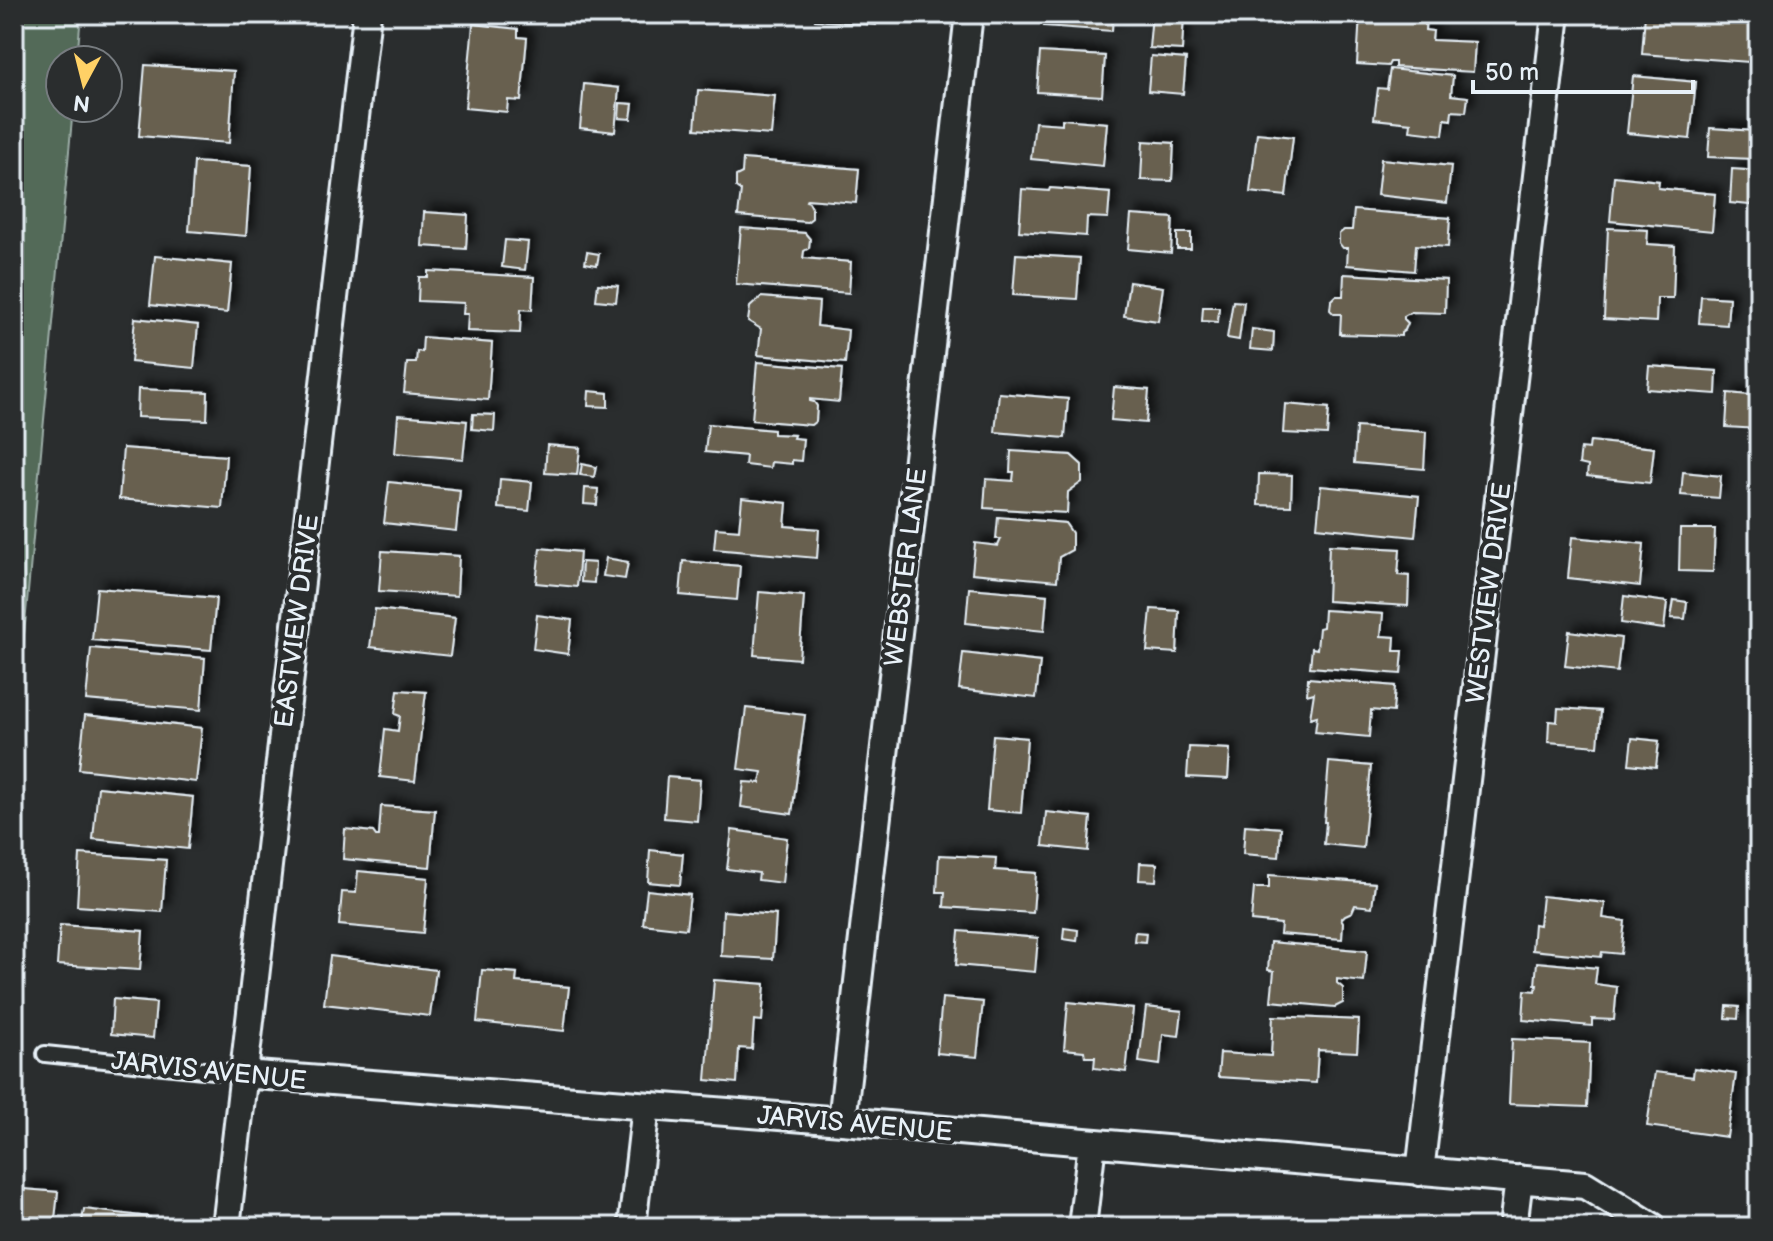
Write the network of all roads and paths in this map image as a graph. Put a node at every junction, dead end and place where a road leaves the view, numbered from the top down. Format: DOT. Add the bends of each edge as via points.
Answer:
graph roads {
  1 [pos="367,14"];
  2 [pos="969,14"];
  3 [pos="1556,14"];
  4 [pos="45,1054"];
  5 [pos="243,1074"];
  6 [pos="646,1106"];
  7 [pos="842,1121"];
  8 [pos="1092,1143"];
  9 [pos="1420,1172"];
  10 [pos="1519,1179"];
  11 [pos="226,1227"];
  12 [pos="632,1227"];
  13 [pos="1082,1227"];
  14 [pos="1513,1227"];
  15 [pos="1653,1227"];
  1 -- 5 [label="street, EASTVIEW DRIVE"];
  2 -- 7 [label="street, WEBSTER LANE"];
  3 -- 9 [label="street, WESTVIEW DRIVE"];
  4 -- 5 [label="lane, JARVIS AVENUE"];
  5 -- 6 [label="street, JARVIS AVENUE"];
  5 -- 11 [label="street, EASTVIEW DRIVE"];
  6 -- 7 [label="street, JARVIS AVENUE"];
  6 -- 12 [label="street"];
  7 -- 8 [label="street, JARVIS AVENUE"];
  8 -- 9 [label="street, JARVIS AVENUE"];
  8 -- 13 [label="street"];
  9 -- 10 [label="street, JARVIS AVENUE"];
  10 -- 14 [label="street"];
  10 -- 15 [label="street, JARVIS AVENUE" via="1585,1185"];
}
